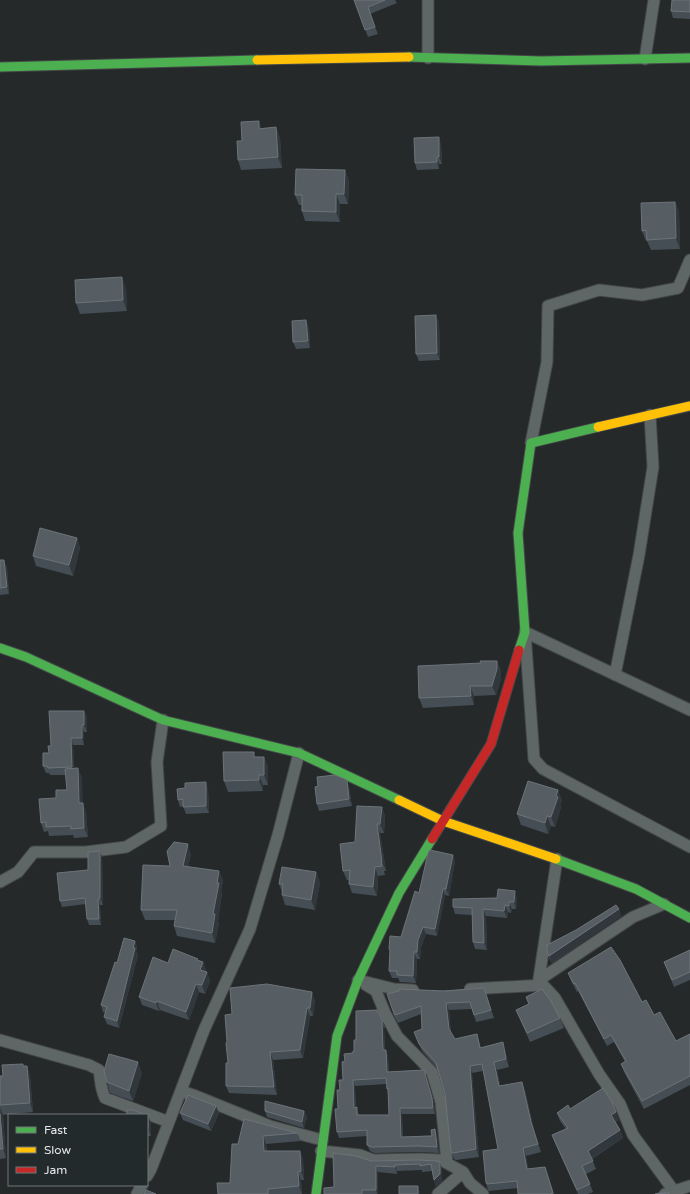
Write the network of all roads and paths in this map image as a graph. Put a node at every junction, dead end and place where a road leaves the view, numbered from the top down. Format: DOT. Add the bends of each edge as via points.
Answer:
graph roads {
  1 [pos="428,0"];
  2 [pos="654,0"];
  3 [pos="428,58"];
  4 [pos="690,58"];
  5 [pos="645,59"];
  6 [pos="0,67"];
  7 [pos="690,260"];
  8 [pos="690,406"];
  9 [pos="650,415"];
  10 [pos="531,443"];
  11 [pos="525,632"];
  12 [pos="0,648"];
  13 [pos="615,675"];
  14 [pos="690,710"];
  15 [pos="163,720"];
  16 [pos="298,753"];
  17 [pos="443,821"];
  18 [pos="690,847"];
  19 [pos="557,859"];
  20 [pos="0,882"];
  21 [pos="664,904"];
  22 [pos="690,918"];
  23 [pos="358,980"];
  24 [pos="538,983"];
  25 [pos="424,990"];
  26 [pos="462,990"];
  27 [pos="0,1040"];
  28 [pos="181,1091"];
  29 [pos="148,1114"];
  30 [pos="148,1114"];
  31 [pos="169,1122"];
  32 [pos="322,1140"];
  33 [pos="321,1151"];
  34 [pos="447,1162"];
  35 [pos="463,1172"];
  36 [pos="148,1174"];
  37 [pos="690,1186"];
  38 [pos="671,1193"];
  39 [pos="316,1194"];
  40 [pos="438,1194"];
  41 [pos="483,1194"];
  1 -- 3 [label="street"];
  2 -- 5 [label="street"];
  3 -- 5 [label="street" via="541,61"];
  3 -- 6 [label="street"];
  4 -- 5 [label="street"];
  7 -- 10 [label="street" via="678,288 642,295 599,290 548,306 547,362"];
  8 -- 9 [label="street"];
  9 -- 10 [label="street"];
  9 -- 13 [label="street" via="653,467 639,556"];
  10 -- 11 [label="street" via="518,533"];
  11 -- 13 [label="street"];
  11 -- 17 [label="street" via="490,744"];
  11 -- 18 [label="street" via="534,759 543,770"];
  12 -- 15 [label="street" via="26,657"];
  13 -- 14 [label="street"];
  15 -- 16 [label="street"];
  15 -- 20 [label="street" via="157,762 161,826 126,846 86,852 34,852 18,872"];
  16 -- 17 [label="street"];
  16 -- 28 [label="street" via="278,835 250,929 204,1030"];
  17 -- 19 [label="street"];
  17 -- 23 [label="street" via="399,893"];
  19 -- 21 [label="street" via="636,889"];
  19 -- 24 [label="street"];
  21 -- 22 [label="street"];
  21 -- 24 [label="street" via="633,917"];
  23 -- 25 [label="street" via="394,989"];
  23 -- 32 [label="street" via="337,1036"];
  23 -- 34 [label="street" via="376,991 397,1036 432,1072 441,1102"];
  24 -- 26 [label="street"];
  24 -- 38 [label="street" via="555,998 599,1074 620,1104 633,1134"];
  27 -- 30 [label="street" via="100,1070 100,1089 105,1098"];
  28 -- 31 [label="street"];
  28 -- 32 [label="street" via="270,1126"];
  29 -- 31 [label="street"];
  31 -- 36 [label="street"];
  32 -- 33 [label="street"];
  33 -- 34 [label="street" via="360,1155 373,1160 420,1159"];
  33 -- 39 [label="street"];
  34 -- 35 [label="street"];
  35 -- 40 [label="street"];
  35 -- 41 [label="street" via="470,1183"];
  37 -- 38 [label="street"];
}
